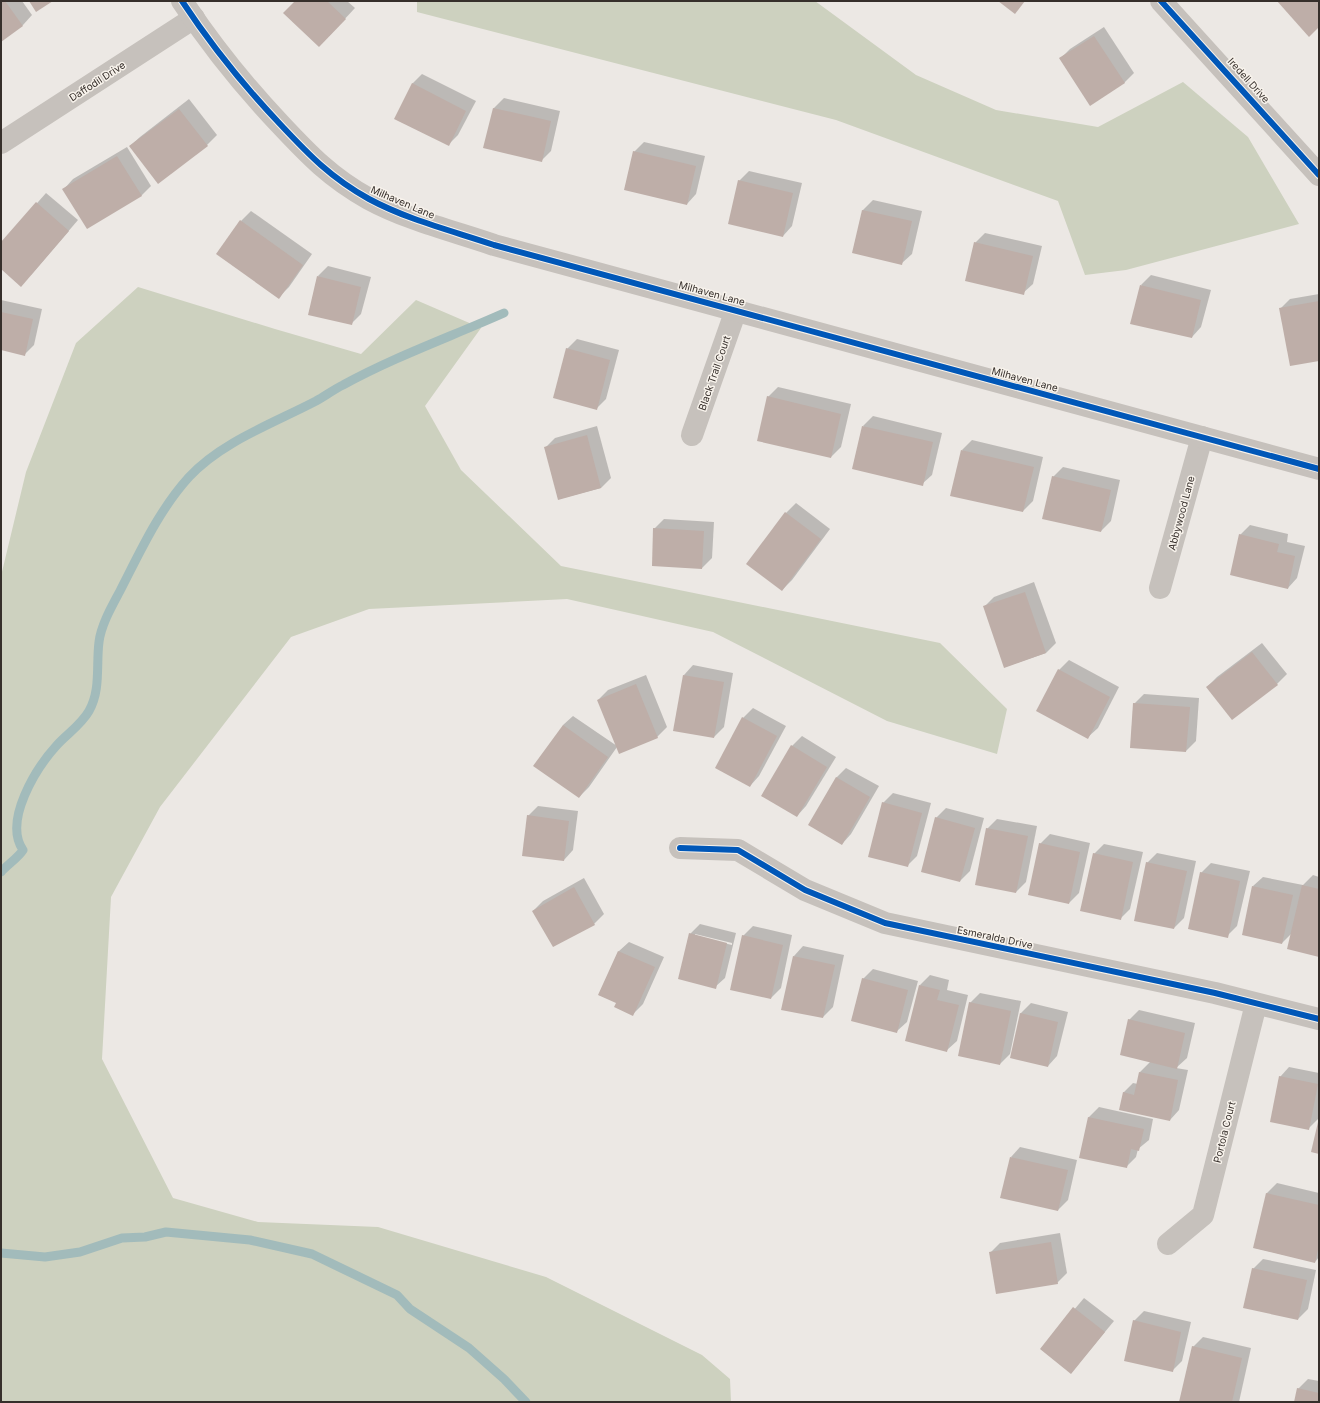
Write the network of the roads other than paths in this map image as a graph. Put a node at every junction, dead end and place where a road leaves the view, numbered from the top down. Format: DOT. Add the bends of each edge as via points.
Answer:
graph roads {
  1 [pos="1161,1"];
  2 [pos="188,10"];
  3 [pos="1,143"];
  4 [pos="1319,175"];
  5 [pos="736,310"];
  6 [pos="692,435"];
  7 [pos="1202,437"];
  8 [pos="1319,469"];
  9 [pos="1160,588"];
  10 [pos="680,848"];
  11 [pos="1256,1004"];
  12 [pos="1319,1020"];
  13 [pos="1168,1244"];
  1 -- 4 [label="street, Iredell Drive"];
  2 -- 3 [label="street, Daffodil Drive"];
  2 -- 5 [label="street, Milhaven Lane" via="251,94 317,164 370,200 421,221 494,245"];
  5 -- 6 [label="street, Black Trail Court"];
  5 -- 7 [label="street, Milhaven Lane"];
  7 -- 8 [label="street, Milhaven Lane"];
  7 -- 9 [label="street, Abbywood Lane"];
  10 -- 11 [label="street, Esmeralda Drive" via="738,850 805,890 885,923 1215,993"];
  11 -- 12 [label="street, Esmeralda Drive"];
  11 -- 13 [label="street, Portola Court" via="1203,1215"];
}
